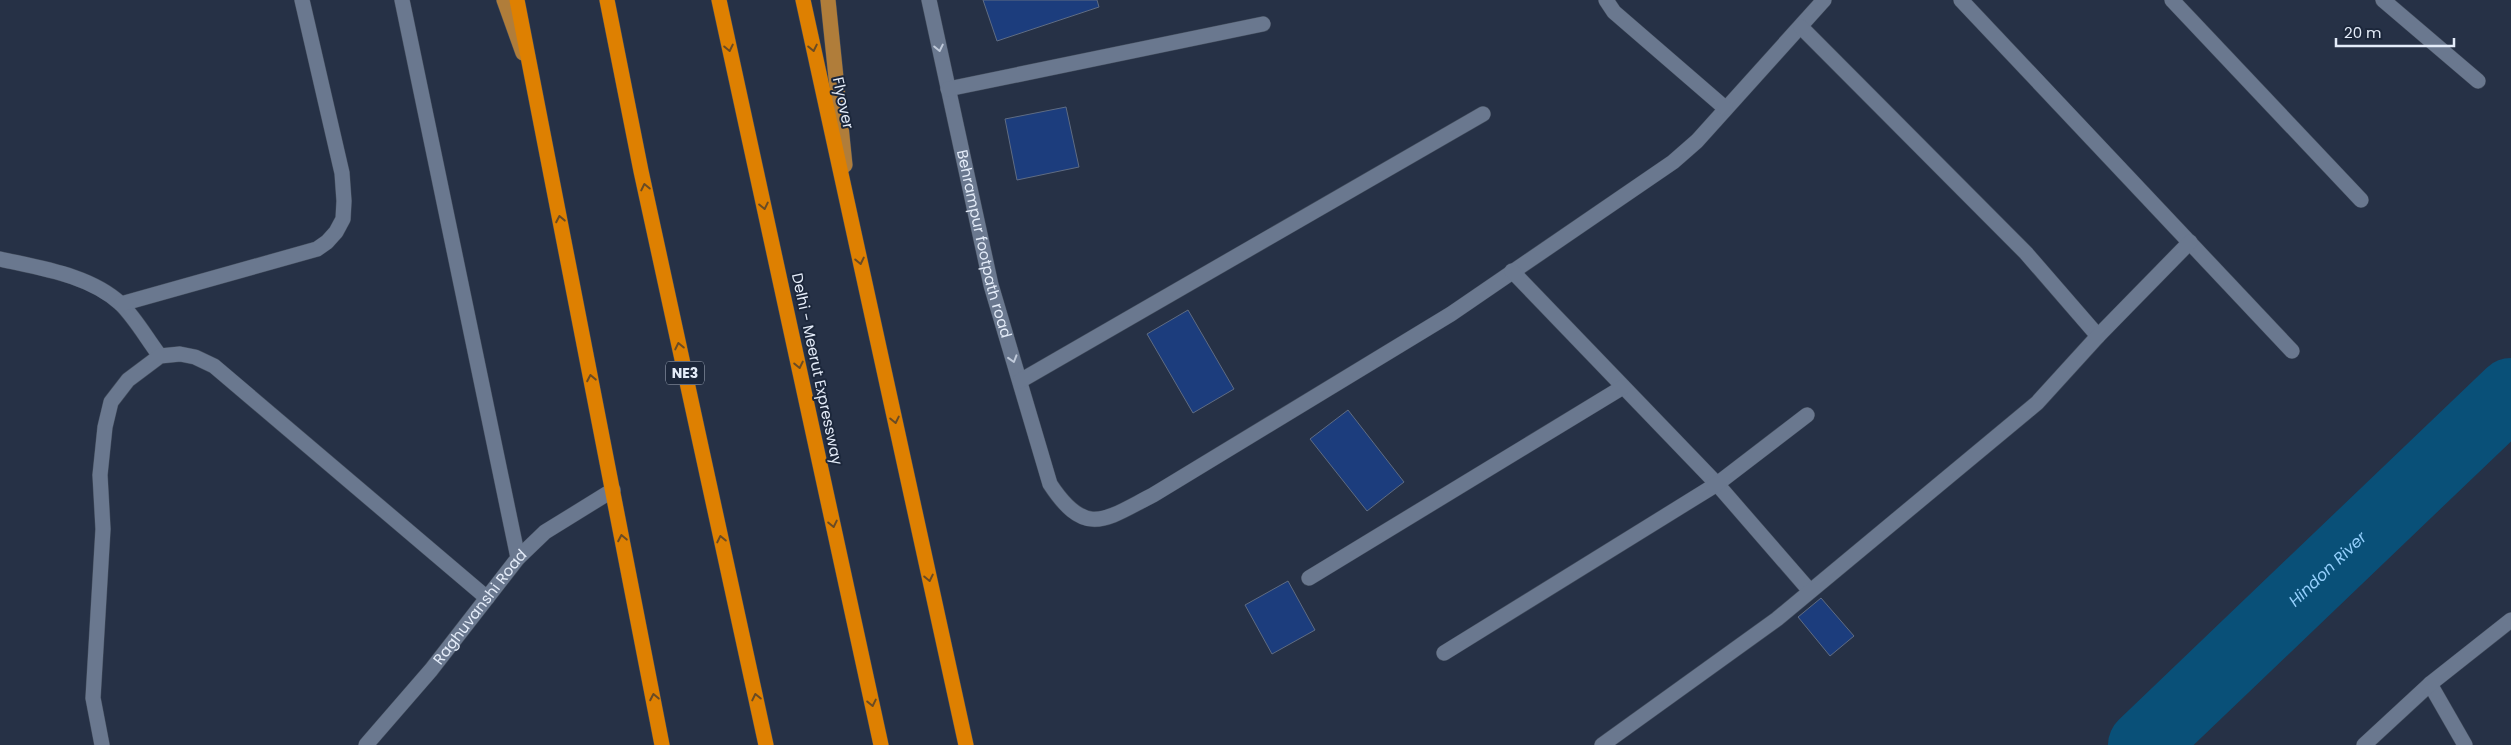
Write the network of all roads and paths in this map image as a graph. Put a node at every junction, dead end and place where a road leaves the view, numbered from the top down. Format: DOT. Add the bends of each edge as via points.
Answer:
graph roads {
  1 [pos="302,0"];
  2 [pos="402,0"];
  3 [pos="504,0"];
  4 [pos="517,0"];
  5 [pos="607,0"];
  6 [pos="719,0"];
  7 [pos="803,0"];
  8 [pos="828,0"];
  9 [pos="929,0"];
  10 [pos="1606,0"];
  11 [pos="1824,0"];
  12 [pos="1961,0"];
  13 [pos="2172,0"];
  14 [pos="2383,0"];
  15 [pos="1264,24"];
  16 [pos="1801,27"];
  17 [pos="2478,81"];
  18 [pos="533,83"];
  19 [pos="948,89"];
  20 [pos="1725,108"];
  21 [pos="1483,114"];
  22 [pos="2361,200"];
  23 [pos="850,213"];
  24 [pos="2190,242"];
  25 [pos="0,259"];
  26 [pos="1512,271"];
  27 [pos="121,304"];
  28 [pos="2098,336"];
  29 [pos="2292,351"];
  30 [pos="160,356"];
  31 [pos="1020,381"];
  32 [pos="1623,387"];
  33 [pos="1807,415"];
  34 [pos="1717,484"];
  35 [pos="613,490"];
  36 [pos="518,558"];
  37 [pos="1309,578"];
  38 [pos="1810,591"];
  39 [pos="487,598"];
  40 [pos="2510,623"];
  41 [pos="1444,652"];
  42 [pos="2430,684"];
  43 [pos="102,745"];
  44 [pos="366,745"];
  45 [pos="662,745"];
  46 [pos="766,745"];
  47 [pos="881,745"];
  48 [pos="966,745"];
  49 [pos="1602,745"];
  50 [pos="2364,745"];
  51 [pos="2465,745"];
  1 -- 27 [label="street" via="342,173 343,219 336,232 317,248"];
  2 -- 36 [label="street"];
  3 -- 18 [label="main road"];
  4 -- 18 [label="highway"];
  46 -- 5 [label="highway, NE3, one-way"];
  6 -- 47 [label="highway, Delhi - Meerut Expressway, one-way"];
  7 -- 23 [label="highway, Flyover, one-way"];
  8 -- 23 [label="main road"];
  9 -- 19 [label="street, Behrampur footpath road, one-way"];
  10 -- 20 [label="street" via="1614,12"];
  11 -- 16 [label="street, Behrampur footpath road"];
  12 -- 24 [label="street"];
  13 -- 22 [label="street"];
  14 -- 17 [label="street"];
  15 -- 19 [label="street"];
  16 -- 20 [label="street, Behrampur footpath road"];
  16 -- 28 [label="street" via="2026,253"];
  35 -- 18 [label="highway, one-way"];
  19 -- 31 [label="street, Behrampur footpath road, one-way" via="991,285"];
  20 -- 26 [label="street, Behrampur footpath road" via="1697,141 1673,162"];
  21 -- 31 [label="street"];
  23 -- 48 [label="highway, Flyover, one-way"];
  24 -- 28 [label="street"];
  24 -- 29 [label="street"];
  25 -- 27 [label="street" via="81,280"];
  26 -- 31 [label="street, Behrampur footpath road" via="1451,314 1162,490 1106,519 1089,520 1076,514 1062,502 1050,484"];
  26 -- 32 [label="street"];
  27 -- 30 [label="street"];
  28 -- 38 [label="street" via="2037,403"];
  30 -- 39 [label="street" via="180,354 214,366"];
  30 -- 43 [label="street" via="128,380 119,391 112,402 105,427 100,475 103,529 93,698"];
  32 -- 34 [label="street"];
  32 -- 37 [label="street"];
  33 -- 34 [label="street"];
  34 -- 38 [label="street"];
  34 -- 41 [label="street"];
  35 -- 36 [label="street, Raghuvanshi Road" via="545,532"];
  45 -- 35 [label="highway, one-way"];
  36 -- 39 [label="street, Raghuvanshi Road"];
  38 -- 49 [label="street" via="1777,619"];
  39 -- 44 [label="street, Raghuvanshi Road" via="431,670"];
  40 -- 42 [label="street"];
  42 -- 50 [label="street"];
  42 -- 51 [label="street"];
}
